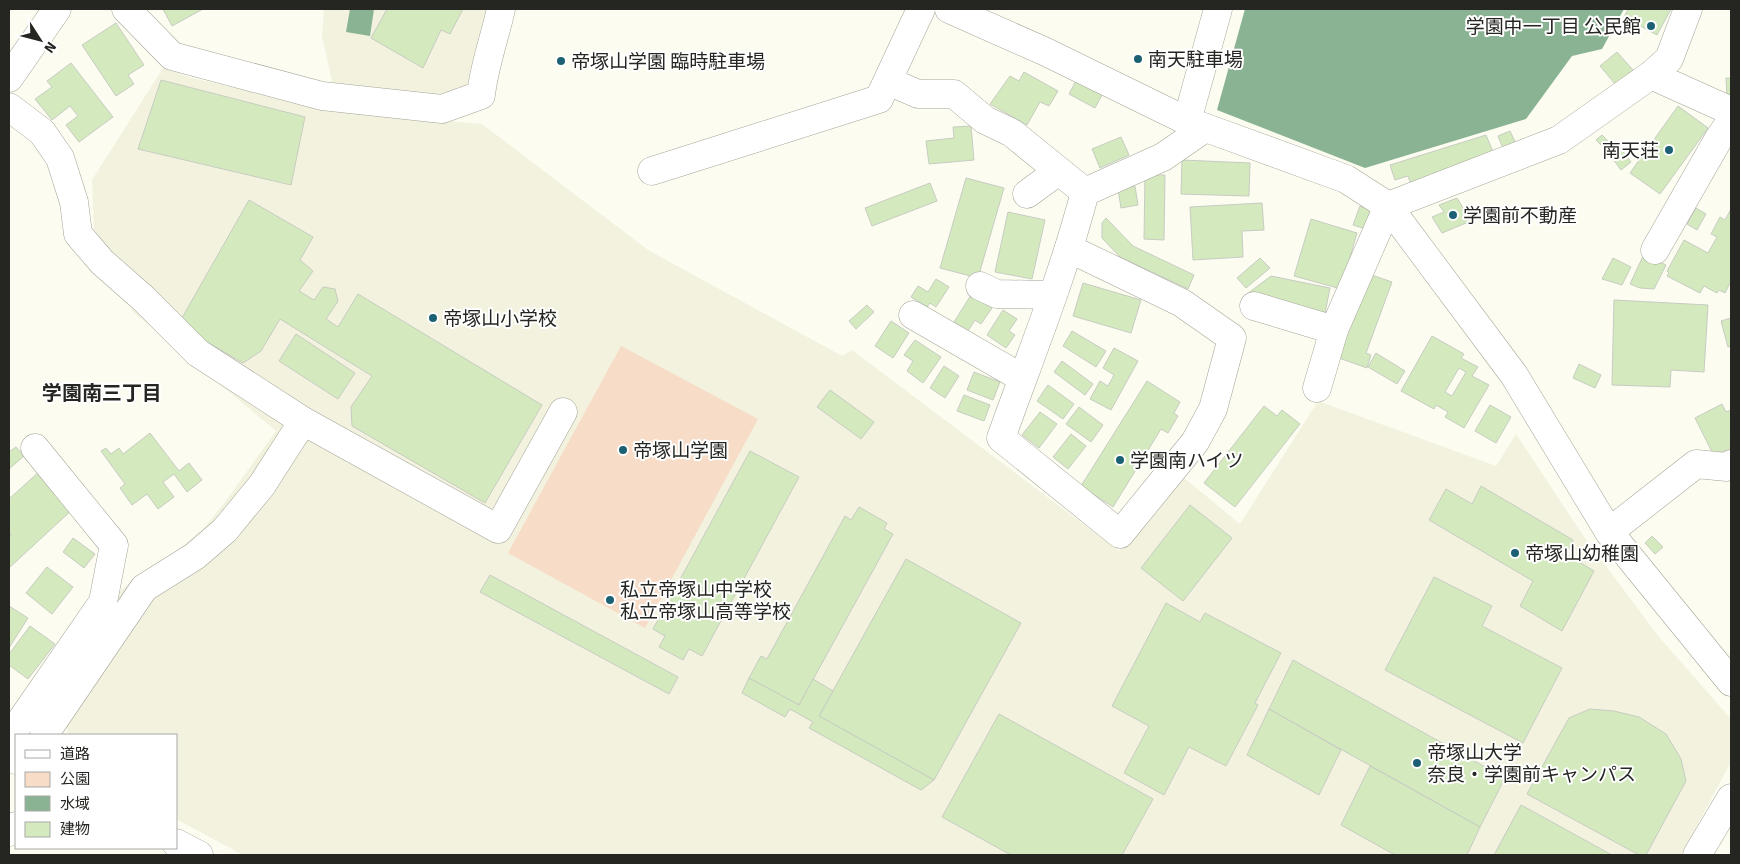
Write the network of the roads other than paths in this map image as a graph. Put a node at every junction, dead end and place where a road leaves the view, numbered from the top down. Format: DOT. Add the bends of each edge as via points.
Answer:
graph roads {
  1 [pos="57,9"];
  2 [pos="126,9"];
  3 [pos="501,9"];
  4 [pos="920,9"];
  5 [pos="949,9"];
  6 [pos="1218,9"];
  7 [pos="1688,9"];
  8 [pos="1651,75"];
  9 [pos="9,78"];
  10 [pos="888,81"];
  11 [pos="9,107"];
  12 [pos="1731,111"];
  13 [pos="1731,121"];
  14 [pos="1196,125"];
  15 [pos="652,171"];
  16 [pos="1058,172"];
  17 [pos="1085,192"];
  18 [pos="1028,194"];
  19 [pos="1388,206"];
  20 [pos="1070,249"];
  21 [pos="1655,250"];
  22 [pos="980,286"];
  23 [pos="1051,295"];
  24 [pos="1254,306"];
  25 [pos="913,315"];
  26 [pos="1334,330"];
  27 [pos="1022,378"];
  28 [pos="1317,388"];
  29 [pos="563,412"];
  30 [pos="303,421"];
  31 [pos="35,448"];
  32 [pos="1731,464"];
  33 [pos="1609,532"];
  34 [pos="1731,682"];
  35 [pos="45,734"];
  36 [pos="9,738"];
  37 [pos="1731,798"];
  38 [pos="178,844"];
  39 [pos="199,855"];
  40 [pos="1697,855"];
  1 -- 9 [label="street"];
  2 -- 3 [label="street" via="172,56 322,96 442,109 481,95"];
  4 -- 10 [label="street"];
  5 -- 14 [label="street"];
  6 -- 14 [label="street"];
  7 -- 8 [label="street" via="1668,59"];
  8 -- 12 [label="street"];
  8 -- 19 [label="street" via="1559,140"];
  10 -- 15 [label="street" via="879,99"];
  10 -- 16 [label="street" via="918,94 954,94 985,120 1012,133"];
  11 -- 30 [label="street" via="42,132 60,158 74,202 78,234 102,262 198,353"];
  13 -- 21 [label="street"];
  14 -- 17 [label="street" via="1163,156"];
  14 -- 19 [label="street" via="1346,178"];
  16 -- 17 [label="street"];
  16 -- 18 [label="street"];
  17 -- 20 [label="street"];
  19 -- 26 [label="street"];
  19 -- 33 [label="street" via="1514,375"];
  20 -- 23 [label="street"];
  20 -- 27 [label="street" via="1182,303 1232,338 1213,409 1195,442 1120,534 1001,438"];
  22 -- 23 [label="street" via="997,294"];
  23 -- 27 [label="street"];
  24 -- 26 [label="street"];
  25 -- 27 [label="street"];
  26 -- 28 [label="street"];
  29 -- 30 [label="street" via="498,529"];
  30 -- 35 [label="street" via="262,485 225,530 195,556 144,588"];
  31 -- 36 [label="street" via="114,545 103,602"];
  32 -- 33 [label="street" via="1727,467 1696,464"];
  33 -- 34 [label="street"];
  37 -- 40 [label="street"];
  38 -- 39 [label="street"];
}
